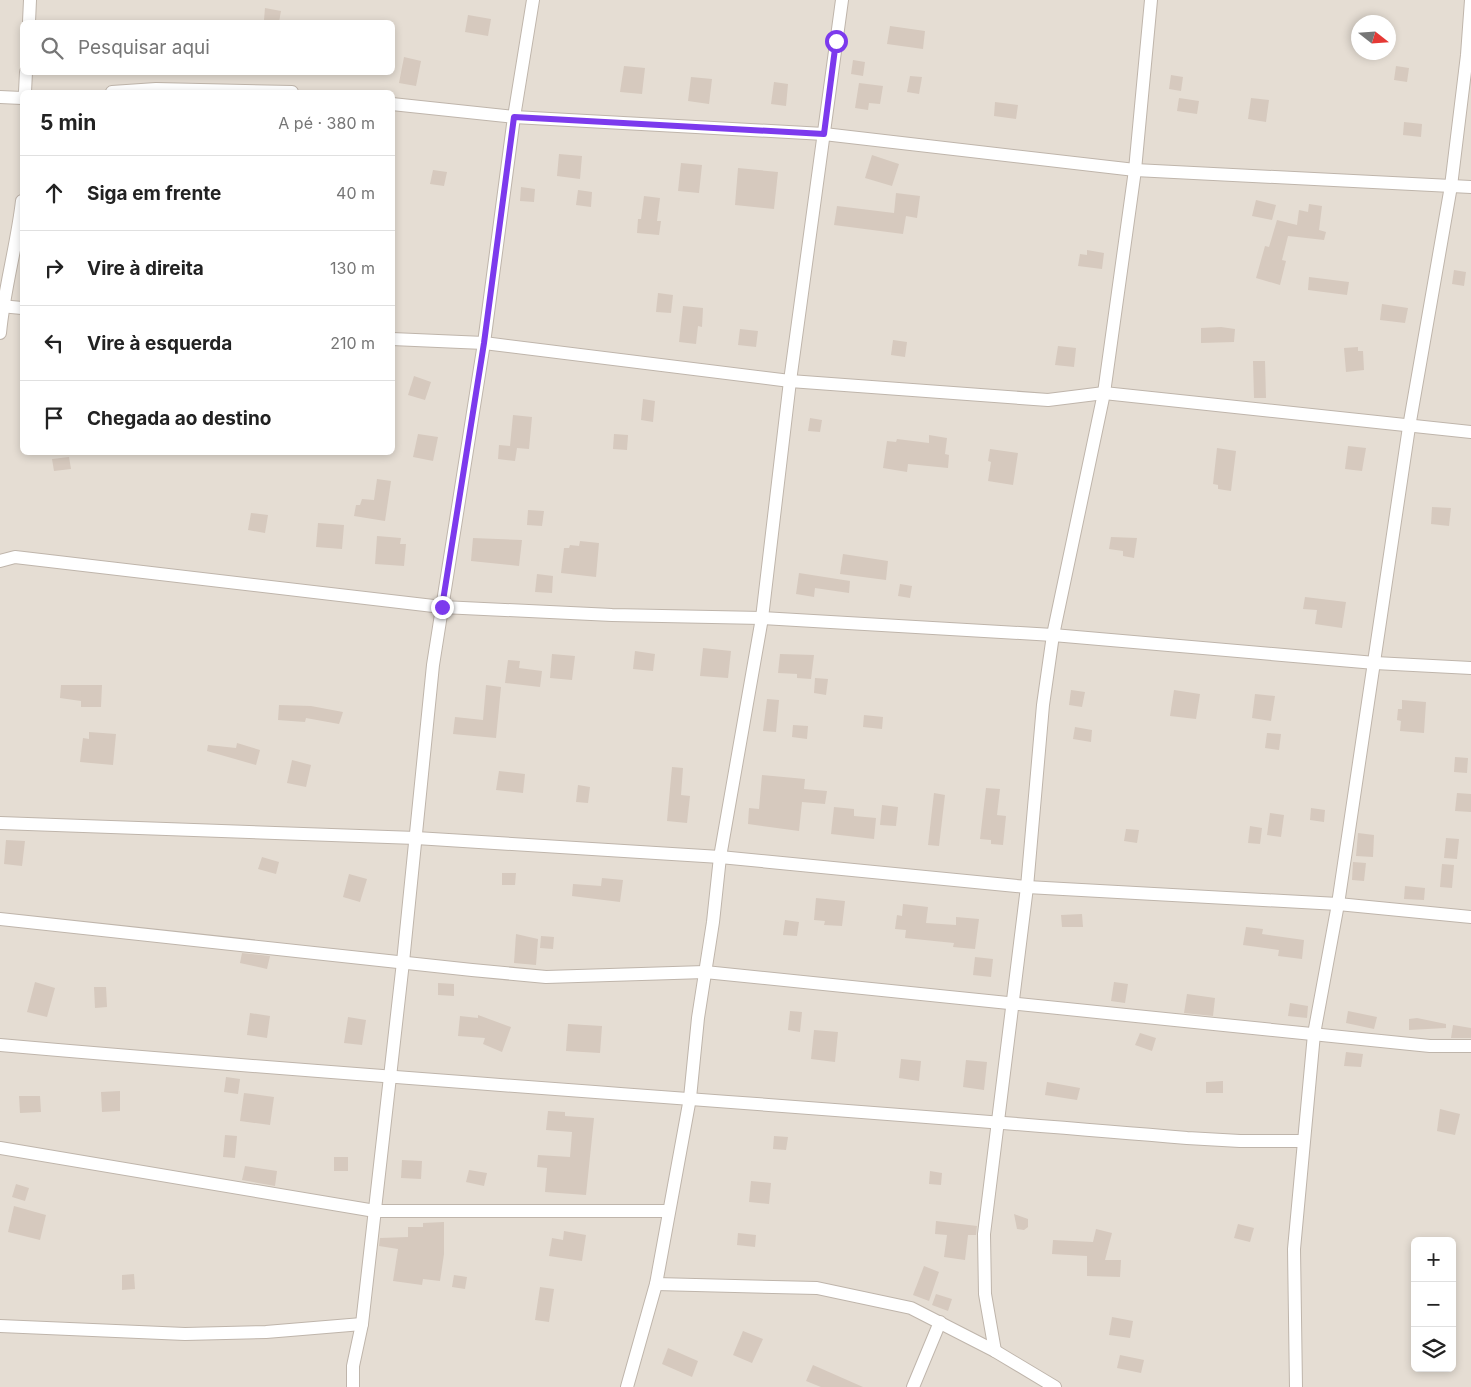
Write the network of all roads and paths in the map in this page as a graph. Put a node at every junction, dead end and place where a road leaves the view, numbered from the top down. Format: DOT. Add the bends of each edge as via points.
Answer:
graph roads {
  1 [pos="30,0"];
  2 [pos="533,0"];
  3 [pos="842,0"];
  4 [pos="1151,0"];
  5 [pos="1471,0"];
  6 [pos="28,20"];
  7 [pos="1469,56"];
  8 [pos="26,75"];
  9 [pos="24,90"];
  10 [pos="141,90"];
  11 [pos="201,90"];
  12 [pos="0,97"];
  13 [pos="20,98"];
  14 [pos="395,104"];
  15 [pos="514,117"];
  16 [pos="824,134"];
  17 [pos="1135,170"];
  18 [pos="1451,186"];
  19 [pos="1471,187"];
  20 [pos="20,214"];
  21 [pos="1,306"];
  22 [pos="20,308"];
  23 [pos="0,334"];
  24 [pos="395,339"];
  25 [pos="484,343"];
  26 [pos="790,381"];
  27 [pos="1104,393"];
  28 [pos="1409,427"];
  29 [pos="1471,432"];
  30 [pos="0,561"];
  31 [pos="442,607"];
  32 [pos="762,618"];
  33 [pos="1053,635"];
  34 [pos="1375,663"];
  35 [pos="1471,668"];
  36 [pos="0,823"];
  37 [pos="416,838"];
  38 [pos="720,857"];
  39 [pos="1027,887"];
  40 [pos="1338,904"];
  41 [pos="1471,918"];
  42 [pos="0,919"];
  43 [pos="403,962"];
  44 [pos="705,972"];
  45 [pos="1013,1002"];
  46 [pos="1314,1034"];
  47 [pos="0,1046"];
  48 [pos="1471,1046"];
  49 [pos="390,1075"];
  50 [pos="690,1098"];
  51 [pos="998,1122"];
  52 [pos="1303,1141"];
  53 [pos="0,1148"];
  54 [pos="375,1211"];
  55 [pos="669,1211"];
  56 [pos="656,1284"];
  57 [pos="940,1322"];
  58 [pos="362,1324"];
  59 [pos="0,1326"];
  60 [pos="995,1351"];
  61 [pos="353,1387"];
  62 [pos="627,1387"];
  63 [pos="913,1387"];
  64 [pos="1055,1387"];
  65 [pos="1296,1387"];
  1 -- 6 [label="street"];
  2 -- 15 [label="street"];
  3 -- 16 [label="street"];
  4 -- 17 [label="street"];
  5 -- 7 [label="street"];
  7 -- 18 [label="street"];
  8 -- 9 [label="street"];
  10 -- 11 [label="street"];
  12 -- 13 [label="street"];
  14 -- 15 [label="street"];
  15 -- 16 [label="street"];
  15 -- 25 [label="street"];
  16 -- 17 [label="street"];
  16 -- 26 [label="street"];
  17 -- 18 [label="street"];
  17 -- 27 [label="street"];
  18 -- 19 [label="street"];
  18 -- 28 [label="street"];
  20 -- 21 [label="street" via="12,268"];
  21 -- 22 [label="street"];
  21 -- 23 [label="street"];
  24 -- 25 [label="street"];
  25 -- 26 [label="street"];
  25 -- 31 [label="street"];
  26 -- 27 [label="street" via="1048,400"];
  26 -- 32 [label="street"];
  27 -- 28 [label="street"];
  27 -- 33 [label="street"];
  28 -- 29 [label="street"];
  28 -- 34 [label="street"];
  30 -- 31 [label="street" via="15,557"];
  31 -- 32 [label="street"];
  31 -- 37 [label="street"];
  32 -- 33 [label="street"];
  32 -- 38 [label="street"];
  33 -- 34 [label="street"];
  33 -- 39 [label="street" via="1043,706"];
  34 -- 35 [label="street"];
  34 -- 40 [label="street"];
  36 -- 37 [label="street"];
  37 -- 38 [label="street"];
  37 -- 43 [label="street"];
  38 -- 39 [label="street"];
  38 -- 44 [label="street"];
  39 -- 40 [label="street"];
  39 -- 45 [label="street"];
  40 -- 41 [label="street"];
  40 -- 46 [label="street"];
  42 -- 43 [label="street"];
  43 -- 44 [label="street" via="546,977"];
  43 -- 49 [label="street"];
  44 -- 45 [label="street"];
  44 -- 50 [label="street"];
  45 -- 46 [label="street"];
  45 -- 51 [label="street"];
  46 -- 48 [label="street" via="1430,1046"];
  46 -- 52 [label="street"];
  47 -- 49 [label="street" via="164,1061"];
  49 -- 50 [label="street"];
  49 -- 54 [label="street"];
  50 -- 51 [label="street"];
  50 -- 55 [label="street"];
  51 -- 52 [label="street" via="1196,1139"];
  51 -- 60 [label="street" via="984,1234 985,1294"];
  52 -- 65 [label="street" via="1294,1248"];
  53 -- 54 [label="street"];
  54 -- 55 [label="street"];
  54 -- 58 [label="street"];
  55 -- 56 [label="street"];
  56 -- 57 [label="street" via="817,1288 911,1308"];
  56 -- 62 [label="street"];
  57 -- 60 [label="street"];
  57 -- 63 [label="street"];
  58 -- 59 [label="street" via="266,1332 185,1334"];
  58 -- 61 [label="street" via="353,1366"];
  60 -- 64 [label="street"];
}
